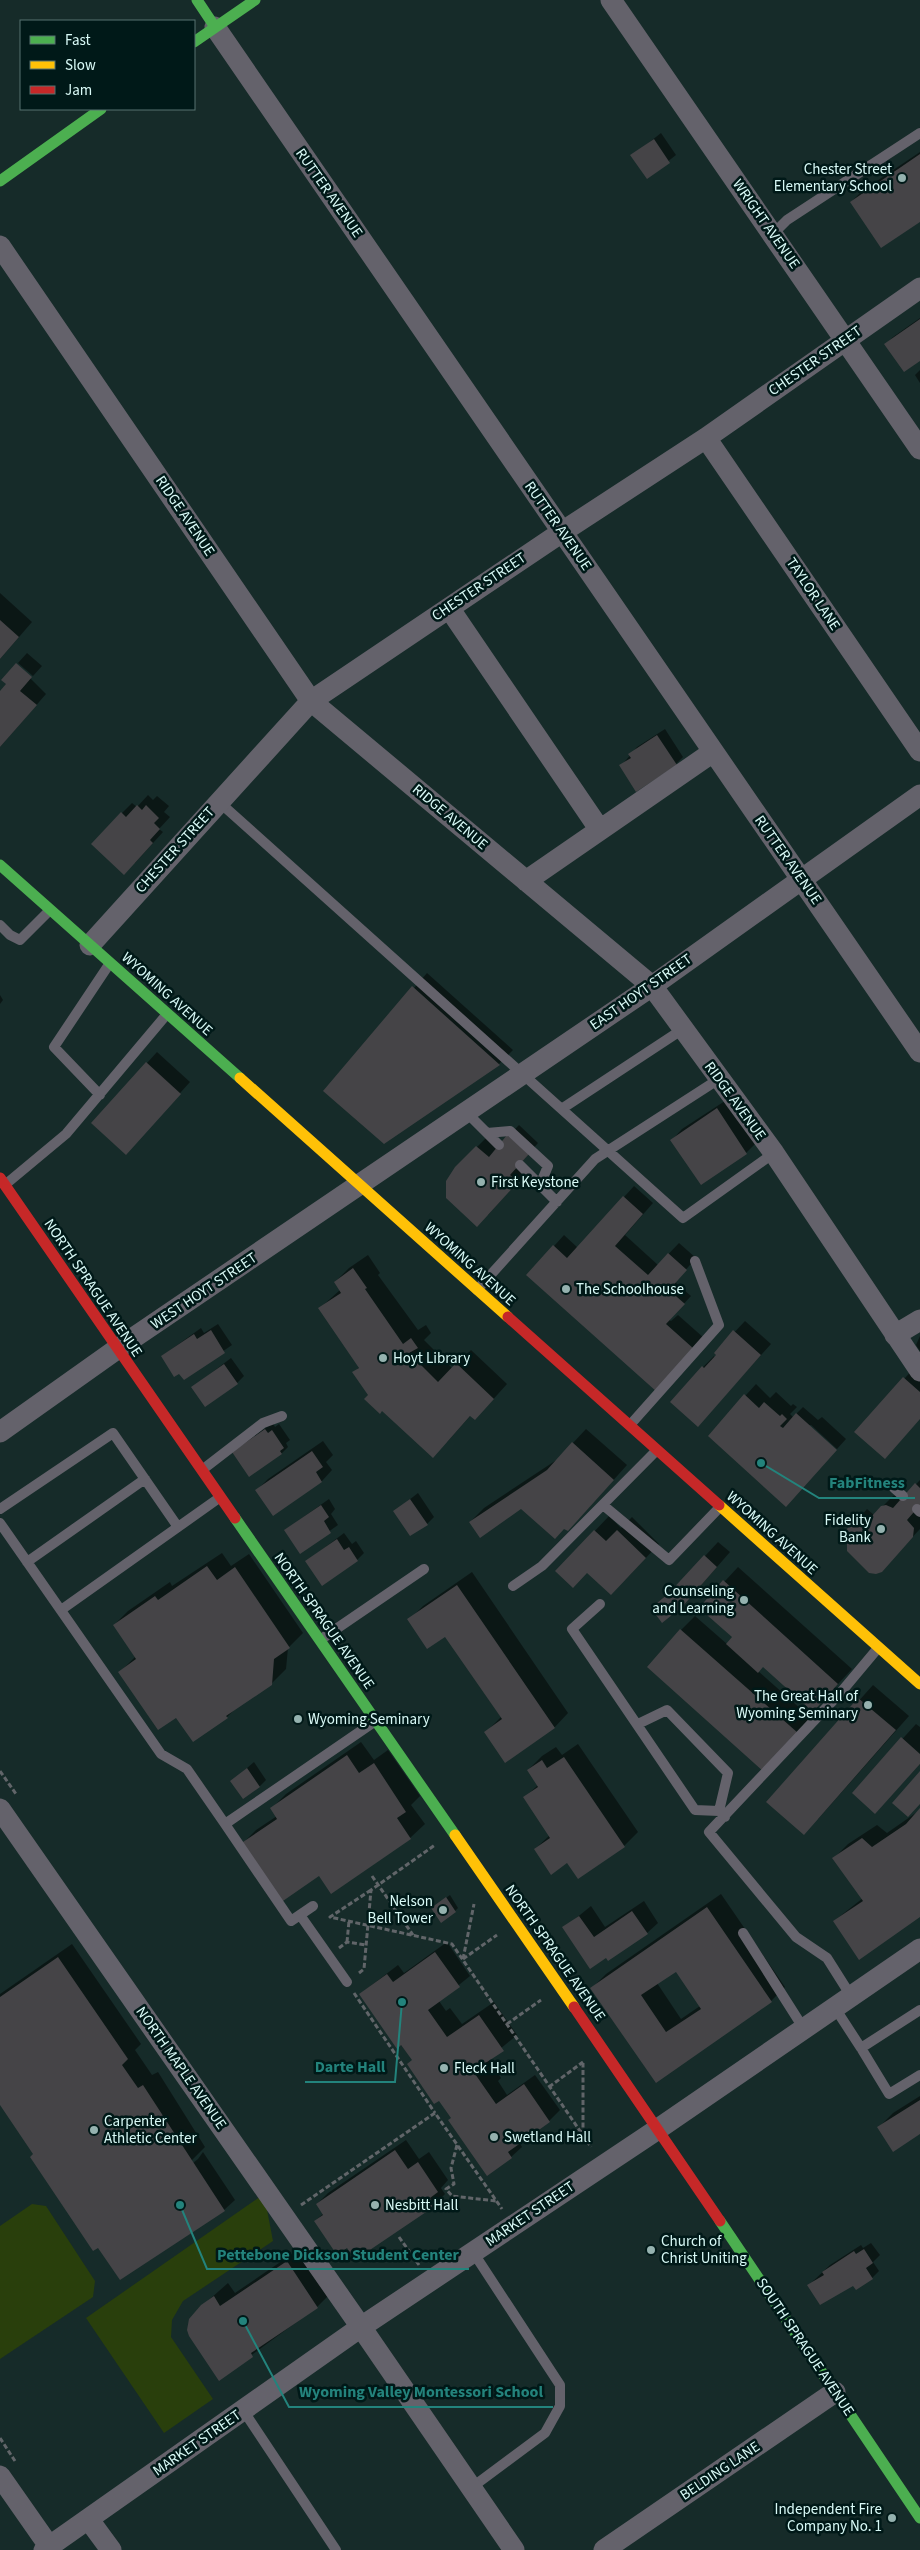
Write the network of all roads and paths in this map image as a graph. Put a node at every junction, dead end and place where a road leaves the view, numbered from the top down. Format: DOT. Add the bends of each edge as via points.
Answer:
graph roads {
  1 [pos="197,0"];
  2 [pos="255,0"];
  3 [pos="611,0"];
  4 [pos="215,27"];
  5 [pos="195,41"];
  6 [pos="100,110"];
  7 [pos="920,133"];
  8 [pos="0,181"];
  9 [pos="773,234"];
  10 [pos="0,246"];
  11 [pos="920,288"];
  12 [pos="845,339"];
  13 [pos="706,438"];
  14 [pos="920,449"];
  15 [pos="562,532"];
  16 [pos="449,608"];
  17 [pos="311,701"];
  18 [pos="920,751"];
  19 [pos="713,752"];
  20 [pos="920,796"];
  21 [pos="218,802"];
  22 [pos="600,830"];
  23 [pos="3,872"];
  24 [pos="801,879"];
  25 [pos="526,881"];
  26 [pos="50,910"];
  27 [pos="0,925"];
  28 [pos="90,945"];
  29 [pos="110,963"];
  30 [pos="652,986"];
  31 [pos="168,1014"];
  32 [pos="683,1029"];
  33 [pos="920,1052"];
  34 [pos="523,1073"];
  35 [pos="719,1079"];
  36 [pos="100,1095"];
  37 [pos="562,1108"];
  38 [pos="466,1112"];
  39 [pos="487,1133"];
  40 [pos="498,1145"];
  41 [pos="610,1151"];
  42 [pos="774,1153"];
  43 [pos="520,1165"];
  44 [pos="2,1182"];
  45 [pos="359,1185"];
  46 [pos="540,1185"];
  47 [pos="557,1202"];
  48 [pos="695,1261"];
  49 [pos="477,1291"];
  50 [pos="920,1320"];
  51 [pos="895,1335"];
  52 [pos="117,1350"];
  53 [pos="920,1371"];
  54 [pos="282,1416"];
  55 [pos="630,1426"];
  56 [pos="0,1432"];
  57 [pos="657,1450"];
  58 [pos="201,1471"];
  59 [pos="145,1479"];
  60 [pos="894,1488"];
  61 [pos="903,1496"];
  62 [pos="220,1497"];
  63 [pos="603,1505"];
  64 [pos="720,1506"];
  65 [pos="0,1509"];
  66 [pos="0,1523"];
  67 [pos="178,1527"];
  68 [pos="27,1562"];
  69 [pos="424,1569"];
  70 [pos="513,1586"];
  71 [pos="600,1604"];
  72 [pos="61,1610"];
  73 [pos="320,1641"];
  74 [pos="879,1647"];
  75 [pos="920,1684"];
  76 [pos="375,1721"];
  77 [pos="638,1724"];
  78 [pos="0,1809"];
  79 [pos="722,1814"];
  80 [pos="225,1824"];
  81 [pos="440,1842"];
  82 [pos="372,1876"];
  83 [pos="378,1885"];
  84 [pos="371,1890"];
  85 [pos="476,1895"];
  86 [pos="313,1906"];
  87 [pos="300,1915"];
  88 [pos="349,1921"];
  89 [pos="368,1926"];
  90 [pos="502,1932"];
  91 [pos="743,1933"];
  92 [pos="414,1936"];
  93 [pos="347,1942"];
  94 [pos="366,1945"];
  95 [pos="920,1949"];
  96 [pos="328,1955"];
  97 [pos="463,1960"];
  98 [pos="347,1982"];
  99 [pos="546,1996"];
  100 [pos="843,2002"];
  101 [pos="920,2010"];
  102 [pos="506,2024"];
  103 [pos="804,2028"];
  104 [pos="861,2048"];
  105 [pos="589,2058"];
  106 [pos="583,2062"];
  107 [pos="920,2075"];
  108 [pos="549,2087"];
  109 [pos="435,2113"];
  110 [pos="658,2129"];
  111 [pos="583,2135"];
  112 [pos="599,2142"];
  113 [pos="457,2145"];
  114 [pos="591,2148"];
  115 [pos="583,2153"];
  116 [pos="497,2201"];
  117 [pos="510,2203"];
  118 [pos="300,2206"];
  119 [pos="502,2209"];
  120 [pos="494,2214"];
  121 [pos="399,2238"];
  122 [pos="473,2252"];
  123 [pos="427,2260"];
  124 [pos="419,2266"];
  125 [pos="412,2271"];
  126 [pos="361,2327"];
  127 [pos="835,2392"];
  128 [pos="244,2410"];
  129 [pos="0,2438"];
  130 [pos="8,2469"];
  131 [pos="471,2488"];
  132 [pos="919,2514"];
  133 [pos="90,2520"];
  134 [pos="46,2548"];
  135 [pos="508,2548"];
  136 [pos="111,2550"];
  137 [pos="336,2550"];
  138 [pos="604,2550"];
  1 -- 4 [label="street, RUTTER AVENUE"];
  2 -- 4 [label="street"];
  3 -- 9 [label="street, WRIGHT AVENUE"];
  4 -- 5 [label="street"];
  4 -- 15 [label="street, RUTTER AVENUE"];
  6 -- 8 [label="street"];
  7 -- 9 [label="lane" via="787,220"];
  9 -- 12 [label="street, WRIGHT AVENUE"];
  10 -- 17 [label="street, RIDGE AVENUE"];
  11 -- 12 [label="street, CHESTER STREET"];
  12 -- 13 [label="street, CHESTER STREET"];
  12 -- 14 [label="street, WRIGHT AVENUE"];
  13 -- 15 [label="street, CHESTER STREET"];
  13 -- 18 [label="street, TAYLOR LANE"];
  15 -- 16 [label="street, CHESTER STREET"];
  15 -- 19 [label="street, RUTTER AVENUE"];
  16 -- 17 [label="street, CHESTER STREET"];
  16 -- 22 [label="street"];
  17 -- 21 [label="street, CHESTER STREET"];
  17 -- 25 [label="street, RIDGE AVENUE"];
  19 -- 22 [label="street"];
  19 -- 24 [label="street, RUTTER AVENUE"];
  20 -- 24 [label="street, EAST HOYT STREET"];
  21 -- 28 [label="street, CHESTER STREET"];
  21 -- 34 [label="lane"];
  22 -- 25 [label="street"];
  23 -- 26 [label="street, WYOMING AVENUE"];
  24 -- 30 [label="street, EAST HOYT STREET"];
  24 -- 33 [label="street, RUTTER AVENUE"];
  25 -- 30 [label="street, RIDGE AVENUE"];
  26 -- 27 [label="lane" via="20,940"];
  26 -- 28 [label="street, WYOMING AVENUE"];
  28 -- 29 [label="street, WYOMING AVENUE"];
  29 -- 31 [label="street, WYOMING AVENUE"];
  29 -- 36 [label="lane" via="54,1047"];
  30 -- 32 [label="street, RIDGE AVENUE"];
  30 -- 34 [label="street, EAST HOYT STREET"];
  31 -- 36 [label="lane"];
  31 -- 45 [label="street, WYOMING AVENUE"];
  32 -- 35 [label="street, RIDGE AVENUE"];
  32 -- 37 [label="lane"];
  34 -- 37 [label="lane"];
  34 -- 38 [label="street, EAST HOYT STREET"];
  35 -- 41 [label="lane"];
  35 -- 42 [label="street, RIDGE AVENUE"];
  36 -- 44 [label="lane" via="66,1134"];
  37 -- 41 [label="lane"];
  38 -- 39 [label="lane"];
  38 -- 45 [label="street, EAST HOYT STREET"];
  39 -- 40 [label="lane"];
  39 -- 46 [label="lane" via="510,1131 548,1166"];
  41 -- 42 [label="lane" via="684,1218"];
  41 -- 47 [label="lane" via="595,1159"];
  42 -- 51 [label="street, RIDGE AVENUE"];
  43 -- 46 [label="lane"];
  44 -- 52 [label="street, NORTH SPRAGUE AVENUE"];
  45 -- 49 [label="street, WYOMING AVENUE"];
  45 -- 52 [label="street, WEST HOYT STREET"];
  46 -- 47 [label="lane"];
  47 -- 49 [label="lane"];
  48 -- 55 [label="lane" via="719,1325"];
  49 -- 55 [label="street, WYOMING AVENUE"];
  50 -- 51 [label="street"];
  51 -- 53 [label="street, RIDGE AVENUE"];
  52 -- 56 [label="street, WEST HOYT STREET"];
  52 -- 58 [label="street, NORTH SPRAGUE AVENUE"];
  54 -- 58 [label="lane" via="263,1423"];
  55 -- 57 [label="street, WYOMING AVENUE"];
  57 -- 63 [label="lane"];
  57 -- 64 [label="street, WYOMING AVENUE"];
  58 -- 62 [label="street, NORTH SPRAGUE AVENUE"];
  59 -- 65 [label="lane" via="113,1433"];
  59 -- 67 [label="lane"];
  59 -- 68 [label="lane"];
  60 -- 61 [label="lane"];
  62 -- 67 [label="lane"];
  62 -- 73 [label="street, NORTH SPRAGUE AVENUE"];
  63 -- 64 [label="lane" via="669,1560"];
  63 -- 70 [label="lane" via="542,1566"];
  64 -- 74 [label="street, WYOMING AVENUE"];
  66 -- 68 [label="lane"];
  67 -- 72 [label="lane"];
  68 -- 72 [label="lane"];
  69 -- 73 [label="lane"];
  71 -- 77 [label="lane" via="572,1629"];
  72 -- 80 [label="lane" via="161,1754 186,1769"];
  73 -- 76 [label="street, NORTH SPRAGUE AVENUE"];
  74 -- 75 [label="street, WYOMING AVENUE"];
  74 -- 79 [label="lane" via="842,1691"];
  76 -- 80 [label="lane"];
  76 -- 110 [label="street, NORTH SPRAGUE AVENUE"];
  77 -- 79 [label="lane" via="695,1810"];
  77 -- 79 [label="lane" via="667,1710 728,1773"];
  78 -- 126 [label="street, NORTH MAPLE AVENUE"];
  79 -- 100 [label="lane" via="709,1832 796,1937 827,1958"];
  80 -- 87 [label="lane" via="291,1921"];
  81 -- 83 [label="path"];
  82 -- 83 [label="path"];
  83 -- 84 [label="path"];
  83 -- 92 [label="path"];
  84 -- 88 [label="path" via="330,1917"];
  84 -- 89 [label="path"];
  85 -- 97 [label="path"];
  86 -- 87 [label="lane"];
  87 -- 96 [label="lane"];
  88 -- 89 [label="path"];
  88 -- 93 [label="path"];
  89 -- 92 [label="path"];
  89 -- 94 [label="path"];
  90 -- 97 [label="path"];
  91 -- 103 [label="lane"];
  92 -- 97 [label="path" via="452,1944"];
  93 -- 94 [label="path"];
  93 -- 96 [label="path"];
  94 -- 98 [label="path" via="364,1969"];
  95 -- 100 [label="street, MARKET STREET"];
  96 -- 98 [label="lane"];
  97 -- 102 [label="path"];
  98 -- 109 [label="path"];
  99 -- 102 [label="path"];
  100 -- 103 [label="street, MARKET STREET"];
  100 -- 104 [label="lane"];
  101 -- 104 [label="lane"];
  102 -- 108 [label="path"];
  103 -- 110 [label="street, MARKET STREET"];
  104 -- 107 [label="lane" via="889,2094"];
  105 -- 106 [label="path"];
  106 -- 108 [label="path"];
  106 -- 111 [label="path"];
  108 -- 111 [label="path"];
  109 -- 113 [label="path"];
  109 -- 118 [label="path"];
  110 -- 122 [label="street, MARKET STREET"];
  110 -- 127 [label="street, SOUTH SPRAGUE AVENUE"];
  111 -- 114 [label="path"];
  112 -- 114 [label="path"];
  113 -- 116 [label="path"];
  113 -- 116 [label="path" via="451,2168 454,2184 446,2190 452,2196"];
  114 -- 115 [label="path"];
  116 -- 119 [label="path"];
  117 -- 119 [label="path"];
  119 -- 120 [label="path"];
  121 -- 124 [label="path"];
  122 -- 126 [label="street, MARKET STREET"];
  122 -- 131 [label="lane" via="560,2385 560,2406 545,2433"];
  123 -- 124 [label="path"];
  124 -- 125 [label="path"];
  126 -- 128 [label="street, MARKET STREET"];
  126 -- 131 [label="street, NORTH MAPLE AVENUE"];
  127 -- 132 [label="street, SOUTH SPRAGUE AVENUE"];
  127 -- 138 [label="street, BELDING LANE"];
  128 -- 133 [label="street, MARKET STREET"];
  128 -- 137 [label="lane"];
  129 -- 130 [label="path"];
  130 -- 134 [label="street"];
  131 -- 135 [label="street, NORTH MAPLE AVENUE"];
  133 -- 134 [label="street, MARKET STREET"];
  133 -- 136 [label="street"];
}
